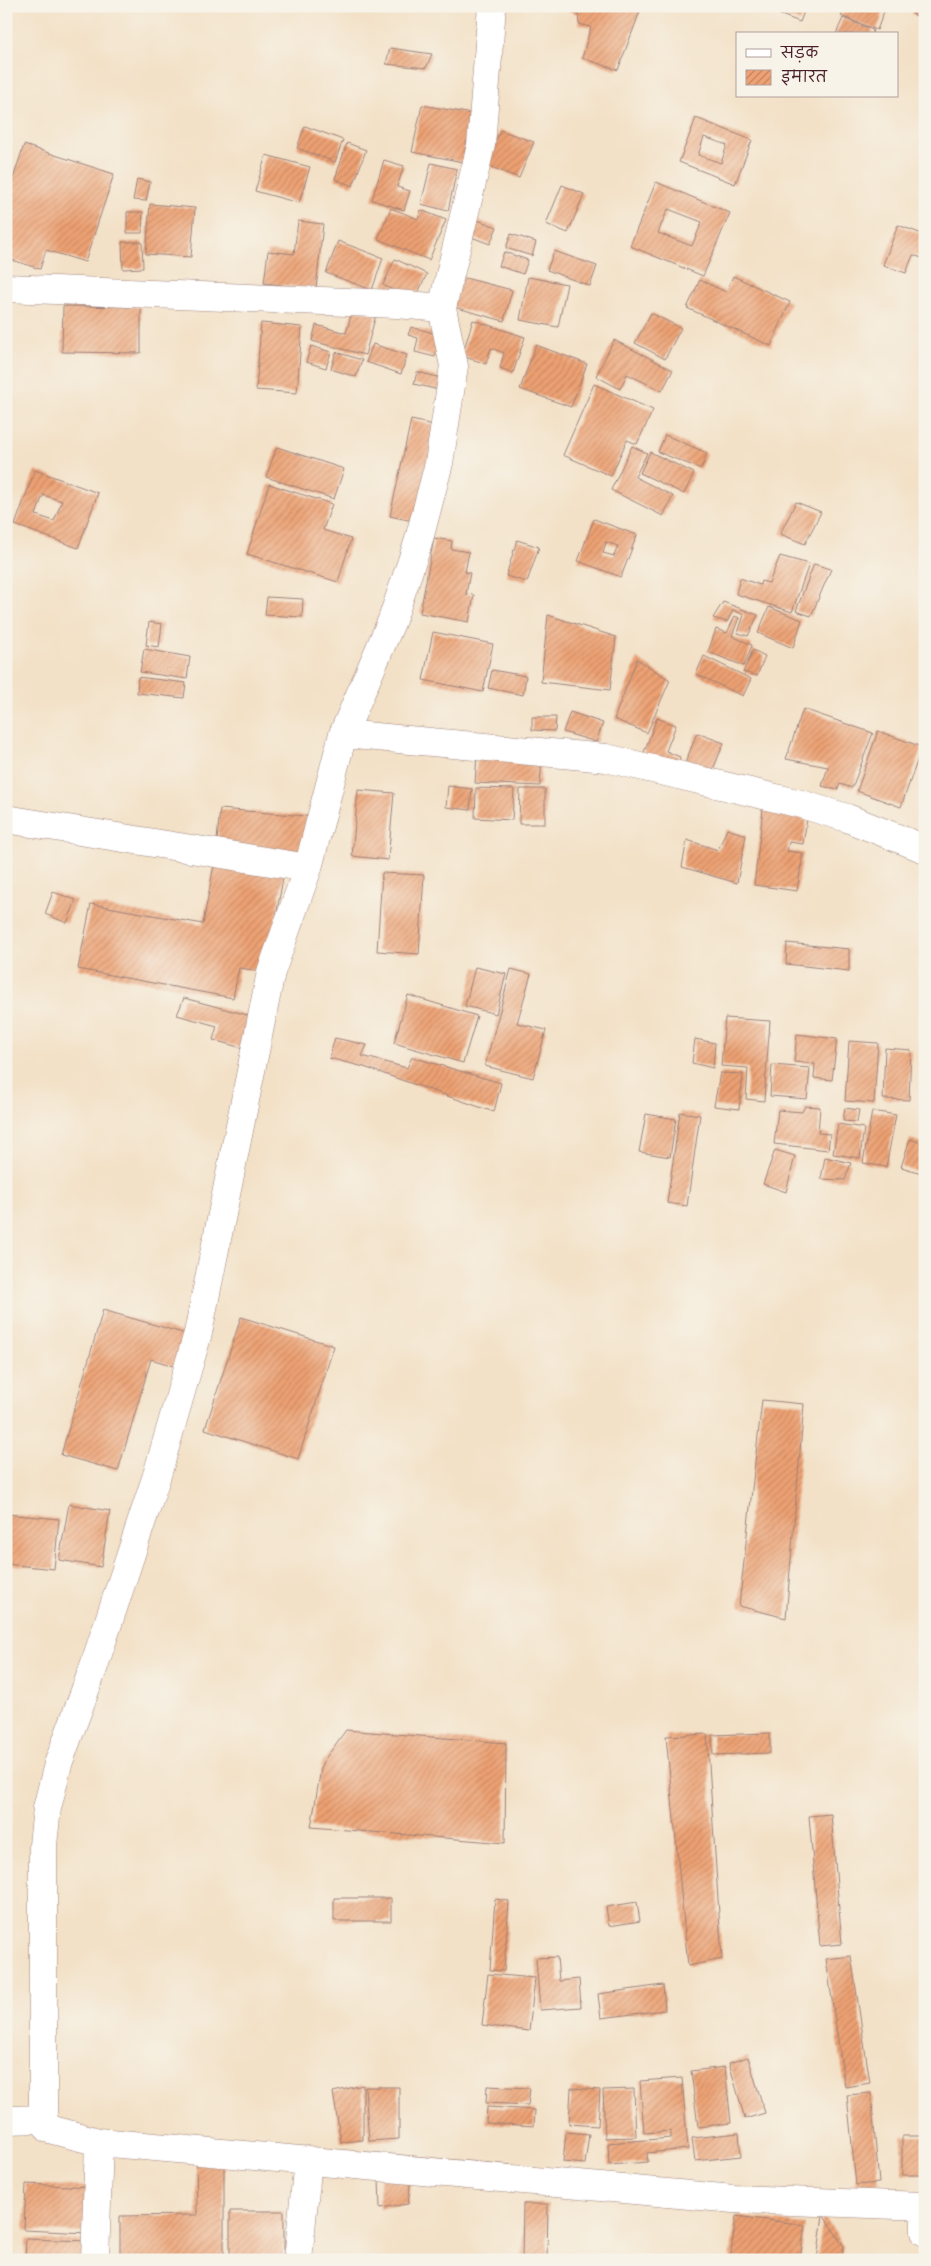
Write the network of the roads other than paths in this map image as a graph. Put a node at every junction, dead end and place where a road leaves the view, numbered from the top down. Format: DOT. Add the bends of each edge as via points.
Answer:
graph roads {
  1 [pos="492,6"];
  2 [pos="6,288"];
  3 [pos="442,308"];
  4 [pos="343,734"];
  5 [pos="6,820"];
  6 [pos="925,849"];
  7 [pos="308,868"];
  8 [pos="43,2119"];
  9 [pos="6,2120"];
  10 [pos="99,2142"];
  11 [pos="308,2160"];
  12 [pos="924,2215"];
  13 [pos="95,2260"];
  14 [pos="298,2260"];
  1 -- 3 [label="street" via="481,146"];
  2 -- 3 [label="street"];
  3 -- 4 [label="street" via="454,366 439,463 418,543 392,620"];
  4 -- 6 [label="street" via="606,758 801,804 848,818"];
  4 -- 7 [label="street"];
  5 -- 7 [label="street"];
  7 -- 8 [label="street" via="271,972 198,1333 157,1475 58,1764 47,1808 43,1845"];
  8 -- 9 [label="street"];
  8 -- 10 [label="street" via="49,2129"];
  10 -- 11 [label="street"];
  10 -- 13 [label="street"];
  11 -- 12 [label="street"];
  11 -- 14 [label="street"];
}
